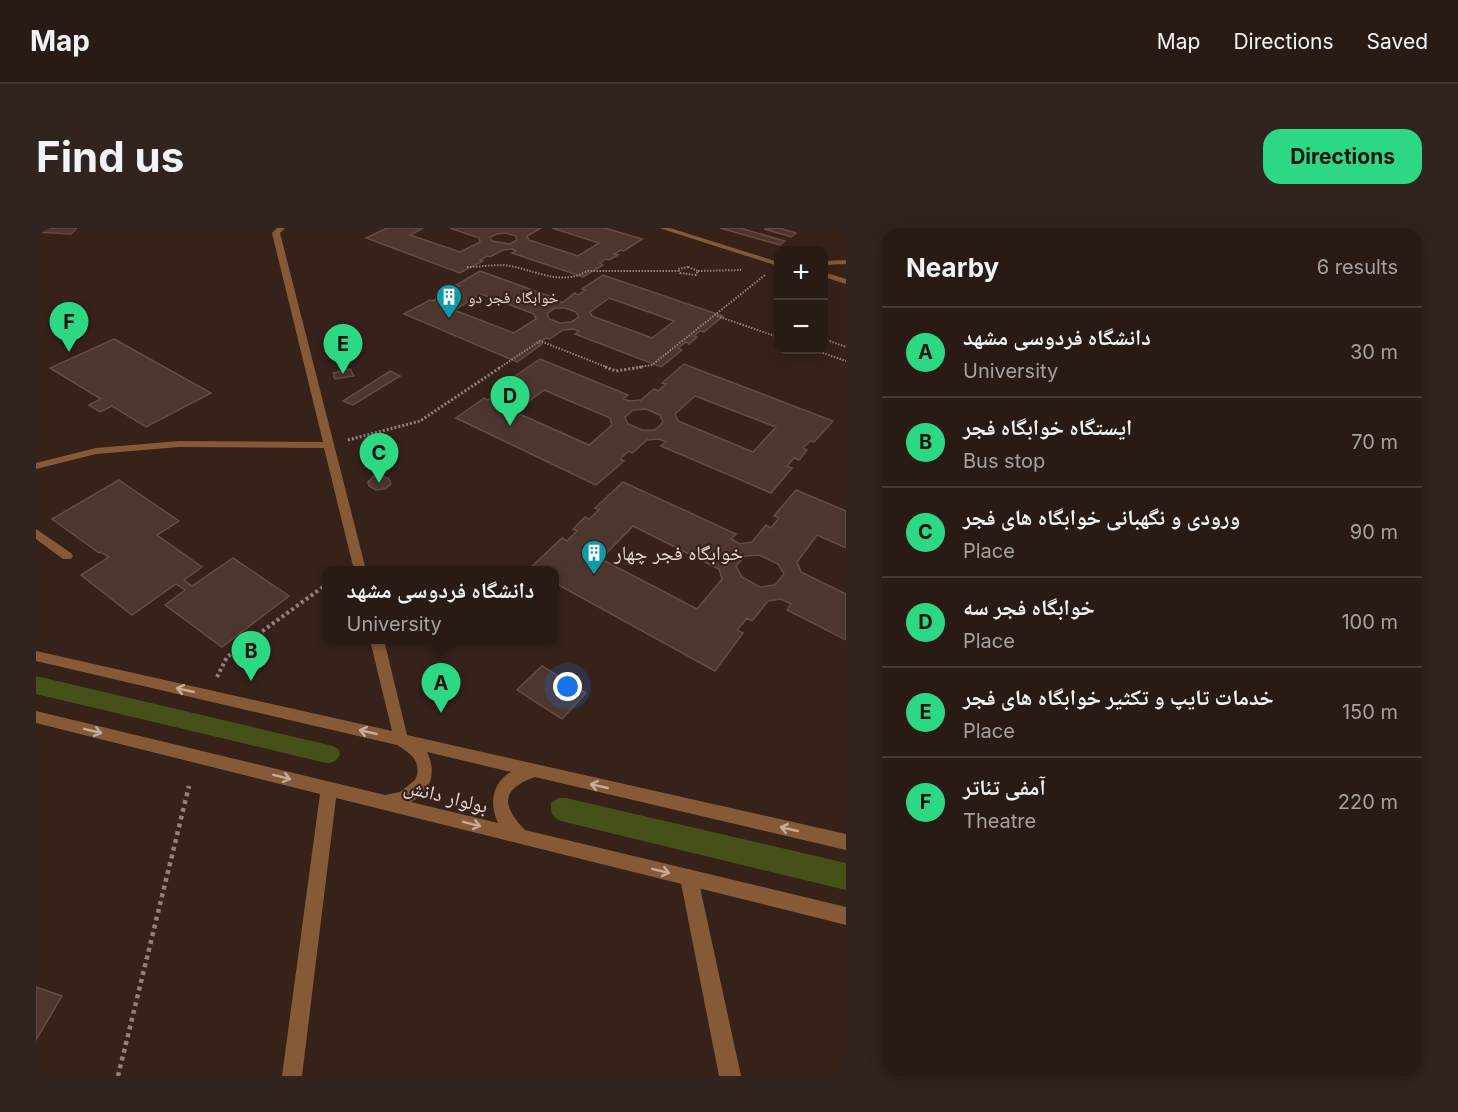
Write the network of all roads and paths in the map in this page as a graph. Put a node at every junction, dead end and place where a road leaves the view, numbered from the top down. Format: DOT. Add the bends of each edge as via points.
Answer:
graph roads {
  1 [pos="281,228"];
  2 [pos="663,228"];
  3 [pos="846,262"];
  4 [pos="774,263"];
  5 [pos="828,263"];
  6 [pos="467,267"];
  7 [pos="745,270"];
  8 [pos="678,271"];
  9 [pos="698,271"];
  10 [pos="828,275"];
  11 [pos="763,277"];
  12 [pos="846,282"];
  13 [pos="717,316"];
  14 [pos="774,336"];
  15 [pos="828,340"];
  16 [pos="846,347"];
  17 [pos="827,354"];
  18 [pos="846,360"];
  19 [pos="330,445"];
  20 [pos="36,466"];
  21 [pos="36,533"];
  22 [pos="68,556"];
  23 [pos="359,566"];
  24 [pos="322,588"];
  25 [pos="378,644"];
  26 [pos="36,656"];
  27 [pos="207,695"];
  28 [pos="36,717"];
  29 [pos="401,740"];
  30 [pos="543,773"];
  31 [pos="189,786"];
  32 [pos="329,788"];
  33 [pos="376,800"];
  34 [pos="530,838"];
  35 [pos="846,842"];
  36 [pos="689,878"];
  37 [pos="846,916"];
  38 [pos="118,1076"];
  39 [pos="292,1076"];
  40 [pos="730,1076"];
  1 -- 19 [label="lane" via="276,233"];
  2 -- 4 [label="lane"];
  3 -- 5 [label="lane"];
  6 -- 8 [label="path" via="513,266 537,275 575,278 588,271"];
  7 -- 9 [label="path"];
  8 -- 9 [label="path" via="688,267"];
  8 -- 9 [label="path" via="692,276"];
  10 -- 12 [label="lane"];
  11 -- 13 [label="path"];
  13 -- 14 [label="path"];
  13 -- 19 [label="path" via="652,365 616,371 540,341 420,421"];
  15 -- 16 [label="path"];
  17 -- 18 [label="path"];
  19 -- 20 [label="lane" via="179,444 96,451"];
  19 -- 23 [label="lane"];
  21 -- 22 [label="lane"];
  24 -- 27 [label="path" via="227,657"];
  25 -- 29 [label="lane"];
  27 -- 26 [label="lane, one-way"];
  29 -- 27 [label="lane, one-way"];
  28 -- 32 [label="lane, بولوار دانش, one-way"];
  29 -- 30 [label="lane"];
  29 -- 33 [label="lane" via="420,751 425,761 423,783 404,799"];
  30 -- 34 [label="lane" via="519,774 508,781 499,801 507,824"];
  35 -- 30 [label="lane, one-way"];
  31 -- 38 [label="path"];
  32 -- 33 [label="lane, بولوار دانش"];
  32 -- 39 [label="lane"];
  33 -- 34 [label="lane, بولوار دانش, one-way"];
  34 -- 36 [label="lane, بولوار دانش, one-way"];
  36 -- 37 [label="lane, بولوار دانش"];
  36 -- 40 [label="street"];
}
